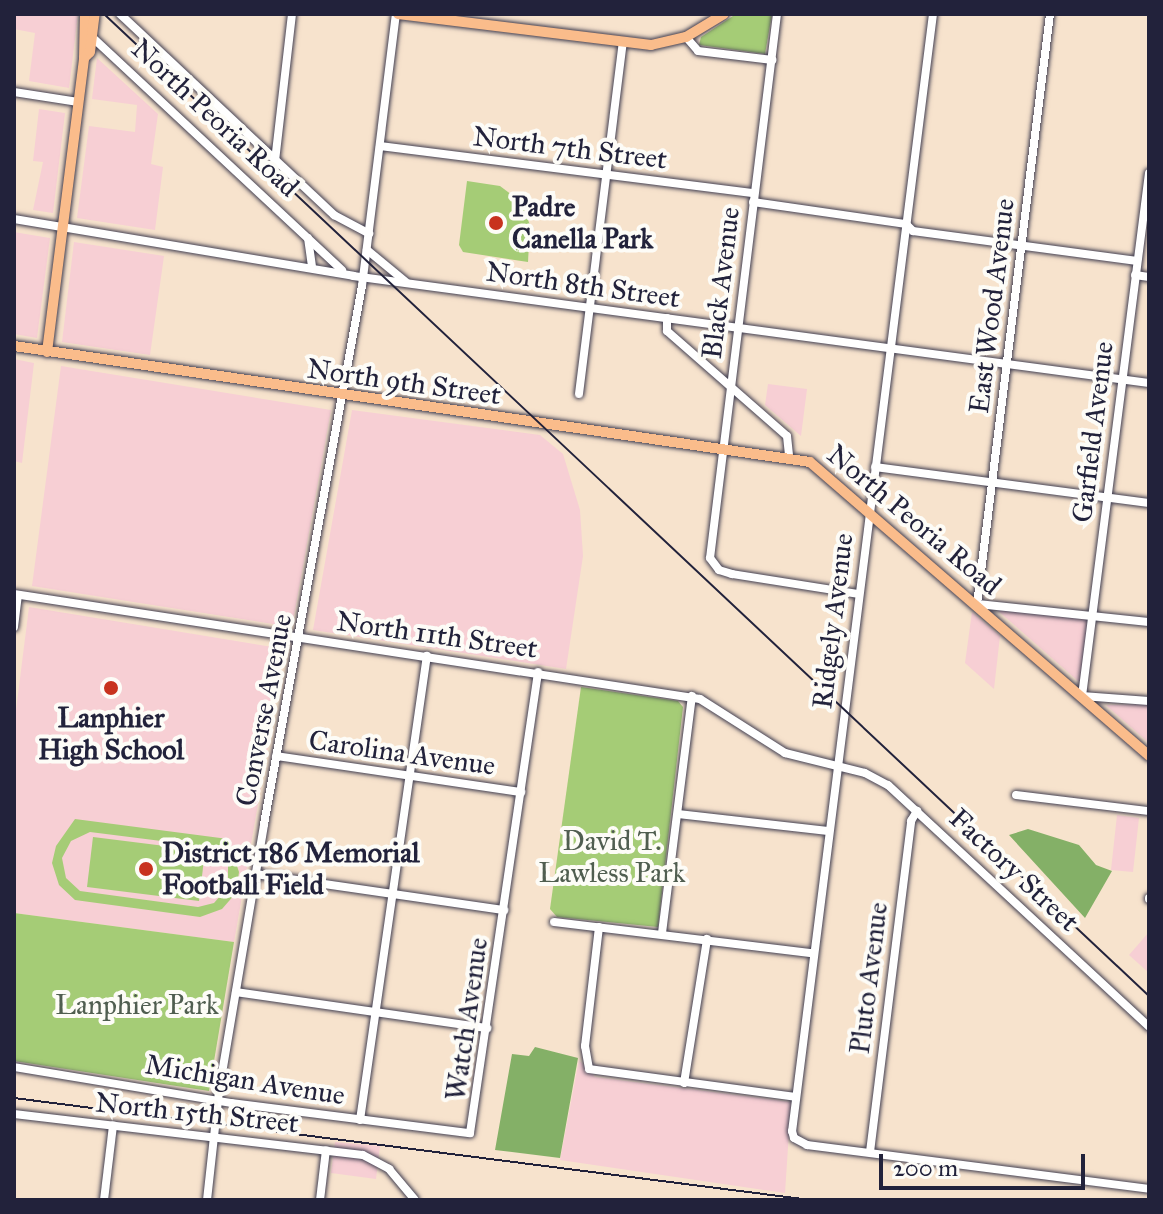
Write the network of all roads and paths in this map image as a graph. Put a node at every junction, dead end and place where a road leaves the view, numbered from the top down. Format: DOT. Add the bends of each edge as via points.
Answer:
graph roads {
  1 [pos="85,14"];
  2 [pos="95,14"];
  3 [pos="120,14"];
  4 [pos="292,14"];
  5 [pos="397,14"];
  6 [pos="724,14"];
  7 [pos="777,14"];
  8 [pos="933,14"];
  9 [pos="1050,14"];
  10 [pos="92,37"];
  11 [pos="686,37"];
  12 [pos="623,42"];
  13 [pos="84,58"];
  14 [pos="772,60"];
  15 [pos="14,92"];
  16 [pos="78,102"];
  17 [pos="380,146"];
  18 [pos="275,161"];
  19 [pos="1149,173"];
  20 [pos="605,174"];
  21 [pos="754,198"];
  22 [pos="14,219"];
  23 [pos="906,224"];
  24 [pos="63,227"];
  25 [pos="305,234"];
  26 [pos="369,234"];
  27 [pos="1021,245"];
  28 [pos="367,250"];
  29 [pos="1137,261"];
  30 [pos="312,266"];
  31 [pos="342,270"];
  32 [pos="1135,275"];
  33 [pos="363,277"];
  34 [pos="1149,277"];
  35 [pos="406,283"];
  36 [pos="589,309"];
  37 [pos="667,318"];
  38 [pos="738,328"];
  39 [pos="14,346"];
  40 [pos="889,348"];
  41 [pos="47,352"];
  42 [pos="1007,364"];
  43 [pos="1123,379"];
  44 [pos="1149,383"];
  45 [pos="730,387"];
  46 [pos="579,394"];
  47 [pos="343,398"];
  48 [pos="722,448"];
  49 [pos="789,456"];
  50 [pos="875,467"];
  51 [pos="993,481"];
  52 [pos="1108,497"];
  53 [pos="1149,503"];
  54 [pos="870,509"];
  55 [pos="858,594"];
  56 [pos="16,595"];
  57 [pos="977,604"];
  58 [pos="1093,615"];
  59 [pos="1149,622"];
  60 [pos="14,627"];
  61 [pos="298,638"];
  62 [pos="427,656"];
  63 [pos="538,672"];
  64 [pos="692,696"];
  65 [pos="1082,696"];
  66 [pos="1149,701"];
  67 [pos="276,756"];
  68 [pos="1149,756"];
  69 [pos="836,768"];
  70 [pos="411,776"];
  71 [pos="521,792"];
  72 [pos="1016,795"];
  73 [pos="917,811"];
  74 [pos="1149,811"];
  75 [pos="678,814"];
  76 [pos="828,831"];
  77 [pos="256,874"];
  78 [pos="394,894"];
  79 [pos="504,910"];
  80 [pos="554,922"];
  81 [pos="599,927"];
  82 [pos="662,933"];
  83 [pos="707,939"];
  84 [pos="812,953"];
  85 [pos="236,992"];
  86 [pos="376,1012"];
  87 [pos="1149,1027"];
  88 [pos="487,1028"];
  89 [pos="14,1067"];
  90 [pos="684,1083"];
  91 [pos="795,1097"];
  92 [pos="218,1100"];
  93 [pos="14,1114"];
  94 [pos="360,1120"];
  95 [pos="113,1126"];
  96 [pos="470,1133"];
  97 [pos="215,1138"];
  98 [pos="326,1150"];
  99 [pos="870,1152"];
  100 [pos="1149,1189"];
  101 [pos="412,1196"];
  102 [pos="104,1200"];
  103 [pos="207,1200"];
  104 [pos="320,1200"];
  1 -- 13 [label="main road"];
  2 -- 10 [label="main road"];
  3 -- 18 [label="street"];
  4 -- 18 [label="street"];
  5 -- 12 [label="main road"];
  5 -- 17 [label="street, Converse Avenue"];
  6 -- 11 [label="main road"];
  7 -- 14 [label="street, Black Avenue"];
  8 -- 23 [label="street, Ridgely Avenue"];
  9 -- 27 [label="street, East Wood Avenue"];
  10 -- 13 [label="main road"];
  10 -- 25 [label="street, North Peoria Road"];
  11 -- 12 [label="main road" via="651,45"];
  11 -- 14 [label="street" via="698,51"];
  12 -- 20 [label="street"];
  13 -- 16 [label="main road"];
  14 -- 21 [label="street, Black Avenue"];
  15 -- 16 [label="street"];
  16 -- 24 [label="main road"];
  17 -- 20 [label="street, North 7th Street"];
  17 -- 26 [label="street, Converse Avenue"];
  18 -- 26 [label="street" via="334,215"];
  19 -- 29 [label="street, Garfield Avenue"];
  20 -- 21 [label="street, North 7th Street"];
  20 -- 36 [label="street"];
  21 -- 23 [label="street, North 7th Street"];
  21 -- 38 [label="street, Black Avenue"];
  22 -- 24 [label="street, North 8th Street"];
  23 -- 27 [label="street, North 7th Street" via="913,231"];
  23 -- 40 [label="street, Ridgely Avenue"];
  24 -- 30 [label="street, North 8th Street"];
  24 -- 41 [label="main road"];
  25 -- 30 [label="street, North Peoria Road" via="313,251"];
  25 -- 31 [label="street, North Peoria Road"];
  26 -- 28 [label="street, Converse Avenue"];
  27 -- 29 [label="street, North 7th Street"];
  27 -- 42 [label="street, East Wood Avenue"];
  28 -- 33 [label="street, Converse Avenue"];
  28 -- 35 [label="street"];
  29 -- 32 [label="street, Garfield Avenue"];
  30 -- 31 [label="street, North 8th Street"];
  31 -- 33 [label="street, North 8th Street"];
  32 -- 34 [label="street"];
  32 -- 43 [label="street, Garfield Avenue"];
  33 -- 35 [label="street, North 8th Street"];
  33 -- 47 [label="street, Converse Avenue"];
  35 -- 36 [label="street, North 8th Street"];
  36 -- 37 [label="street, North 8th Street"];
  36 -- 46 [label="street"];
  37 -- 38 [label="street, North 8th Street"];
  37 -- 45 [label="street, North Peoria Road" via="667,331"];
  38 -- 40 [label="street, North 8th Street"];
  38 -- 45 [label="street, Black Avenue"];
  39 -- 41 [label="main road, North 9th Street"];
  40 -- 42 [label="street, North 8th Street"];
  40 -- 50 [label="street, Ridgely Avenue"];
  41 -- 47 [label="main road, North 9th Street"];
  42 -- 43 [label="street, North 8th Street"];
  42 -- 51 [label="street, East Wood Avenue"];
  43 -- 44 [label="street, North 8th Street"];
  43 -- 52 [label="street, Garfield Avenue"];
  45 -- 48 [label="street, Black Avenue"];
  45 -- 49 [label="street, North Peoria Road" via="787,436"];
  47 -- 48 [label="main road, North 9th Street"];
  47 -- 61 [label="street, Converse Avenue"];
  48 -- 49 [label="main road, North 9th Street"];
  48 -- 55 [label="street, Black Avenue" via="710,558 719,570"];
  49 -- 54 [label="main road, North Peoria Road" via="823,469"];
  50 -- 51 [label="street"];
  50 -- 54 [label="street, Ridgely Avenue"];
  51 -- 52 [label="street"];
  51 -- 57 [label="street, East Wood Avenue"];
  52 -- 53 [label="street"];
  52 -- 58 [label="street, Garfield Avenue"];
  54 -- 55 [label="street, Ridgely Avenue"];
  54 -- 57 [label="main road, North Peoria Road"];
  55 -- 69 [label="street, Ridgely Avenue"];
  56 -- 60 [label="street"];
  56 -- 61 [label="street, North 11th Street"];
  57 -- 58 [label="street"];
  57 -- 65 [label="main road, North Peoria Road"];
  58 -- 59 [label="street"];
  58 -- 65 [label="street, Garfield Avenue"];
  61 -- 62 [label="street, North 11th Street"];
  61 -- 67 [label="street, Converse Avenue"];
  62 -- 63 [label="street, North 11th Street"];
  62 -- 70 [label="street"];
  63 -- 64 [label="street, North 11th Street"];
  63 -- 71 [label="street, Watch Avenue"];
  64 -- 69 [label="street, North 11th Street" via="785,753"];
  64 -- 75 [label="street"];
  65 -- 66 [label="street"];
  65 -- 68 [label="main road, North Peoria Road"];
  67 -- 70 [label="street, Carolina Avenue"];
  67 -- 77 [label="street, Converse Avenue"];
  69 -- 73 [label="street, Factory Street" via="882,781"];
  69 -- 76 [label="street, Ridgely Avenue"];
  70 -- 71 [label="street, Carolina Avenue"];
  70 -- 78 [label="street"];
  71 -- 79 [label="street, Watch Avenue"];
  72 -- 74 [label="street"];
  73 -- 87 [label="street, Factory Street"];
  73 -- 99 [label="street, Pluto Avenue" via="911,821"];
  75 -- 76 [label="street"];
  75 -- 82 [label="street"];
  76 -- 84 [label="street, Ridgely Avenue"];
  77 -- 78 [label="street"];
  77 -- 85 [label="street, Converse Avenue"];
  78 -- 79 [label="street"];
  78 -- 86 [label="street"];
  79 -- 88 [label="street, Watch Avenue"];
  80 -- 81 [label="street"];
  81 -- 82 [label="street"];
  81 -- 90 [label="street" via="584,1056 589,1069"];
  82 -- 83 [label="street"];
  83 -- 84 [label="street"];
  83 -- 90 [label="street"];
  84 -- 91 [label="street, Ridgely Avenue"];
  85 -- 86 [label="street"];
  85 -- 92 [label="street, Converse Avenue"];
  86 -- 88 [label="street"];
  86 -- 94 [label="street"];
  88 -- 96 [label="street, Watch Avenue"];
  89 -- 92 [label="street, Michigan Avenue"];
  90 -- 91 [label="street"];
  91 -- 99 [label="street, Ridgely Avenue" via="794,1138"];
  92 -- 94 [label="street, Michigan Avenue"];
  92 -- 97 [label="street, Converse Avenue"];
  93 -- 95 [label="street, North 15th Street"];
  94 -- 96 [label="street, Michigan Avenue"];
  95 -- 97 [label="street, North 15th Street"];
  95 -- 102 [label="street"];
  97 -- 98 [label="street, North 15th Street"];
  97 -- 103 [label="street, Converse Avenue"];
  98 -- 101 [label="street, North 15th Street" via="371,1158"];
  98 -- 104 [label="street"];
  99 -- 100 [label="street"];
}
